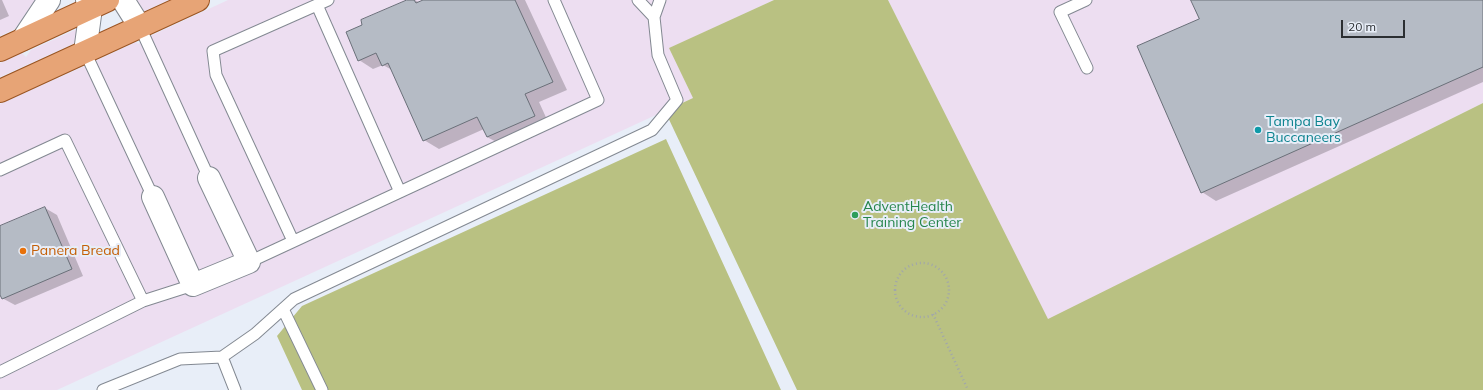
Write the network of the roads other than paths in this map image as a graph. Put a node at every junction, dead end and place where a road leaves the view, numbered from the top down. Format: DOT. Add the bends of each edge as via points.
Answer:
graph roads {
  1 [pos="49,0"];
  2 [pos="122,0"];
  3 [pos="198,0"];
  4 [pos="328,0"];
  5 [pos="554,0"];
  6 [pos="638,0"];
  7 [pos="660,0"];
  8 [pos="1086,0"];
  9 [pos="96,3"];
  10 [pos="317,5"];
  11 [pos="654,17"];
  12 [pos="140,27"];
  13 [pos="23,40"];
  14 [pos="0,50"];
  15 [pos="85,52"];
  16 [pos="1087,68"];
  17 [pos="0,91"];
  18 [pos="0,170"];
  19 [pos="209,178"];
  20 [pos="400,192"];
  21 [pos="153,197"];
  22 [pos="293,241"];
  23 [pos="248,262"];
  24 [pos="193,285"];
  25 [pos="143,301"];
  26 [pos="283,309"];
  27 [pos="222,357"];
  28 [pos="1,369"];
  29 [pos="102,390"];
  30 [pos="236,390"];
  31 [pos="322,390"];
  1 -- 13 [label="street"];
  2 -- 12 [label="street"];
  3 -- 12 [label="main road"];
  4 -- 10 [label="lane"];
  5 -- 20 [label="lane" via="598,100"];
  6 -- 11 [label="lane"];
  7 -- 11 [label="lane"];
  8 -- 16 [label="lane" via="1060,12"];
  9 -- 13 [label="main road"];
  9 -- 15 [label="street"];
  10 -- 20 [label="lane"];
  10 -- 22 [label="lane" via="214,51 216,75"];
  11 -- 26 [label="lane" via="658,55 677,100 652,130 294,299"];
  12 -- 15 [label="main road"];
  12 -- 19 [label="lane"];
  13 -- 14 [label="main road"];
  15 -- 17 [label="main road"];
  15 -- 21 [label="lane"];
  18 -- 25 [label="lane" via="65,140"];
  19 -- 23 [label="street"];
  20 -- 22 [label="lane"];
  21 -- 24 [label="street"];
  22 -- 23 [label="lane"];
  23 -- 24 [label="street"];
  24 -- 25 [label="lane"];
  25 -- 28 [label="lane"];
  26 -- 27 [label="lane" via="255,334"];
  26 -- 31 [label="lane"];
  27 -- 29 [label="lane" via="180,359"];
  27 -- 30 [label="lane"];
}
